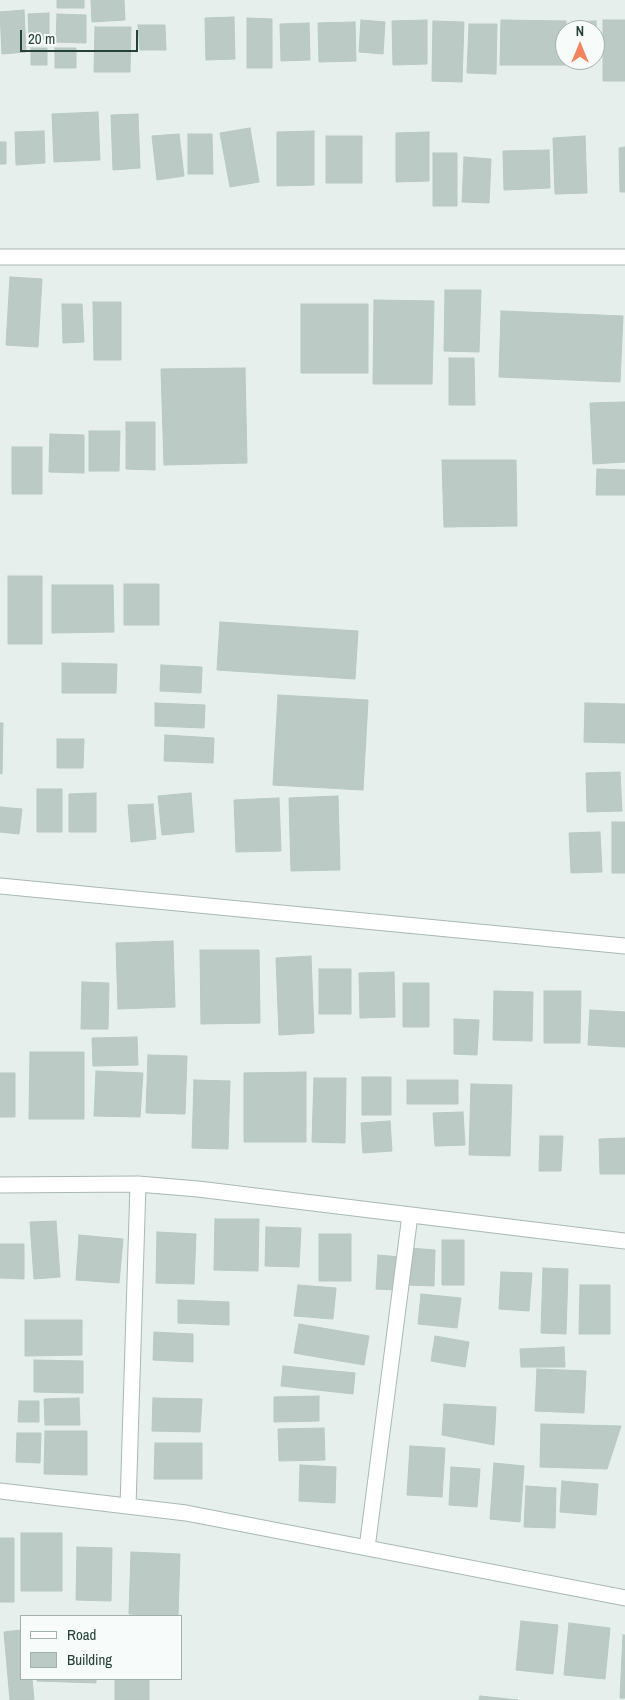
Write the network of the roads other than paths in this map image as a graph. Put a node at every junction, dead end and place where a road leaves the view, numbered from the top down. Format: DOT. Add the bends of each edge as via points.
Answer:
graph roads {
  1 [pos="0,257"];
  2 [pos="625,257"];
  3 [pos="0,886"];
  4 [pos="625,946"];
  5 [pos="138,1184"];
  6 [pos="0,1185"];
  7 [pos="410,1215"];
  8 [pos="625,1241"];
  9 [pos="0,1491"];
  10 [pos="128,1506"];
  11 [pos="367,1548"];
  12 [pos="625,1598"];
  1 -- 2 [label="street"];
  3 -- 4 [label="street"];
  5 -- 6 [label="street"];
  5 -- 7 [label="street"];
  5 -- 10 [label="street"];
  7 -- 8 [label="street"];
  7 -- 11 [label="street"];
  9 -- 10 [label="street"];
  10 -- 11 [label="street" via="186,1513"];
  11 -- 12 [label="street"];
}
